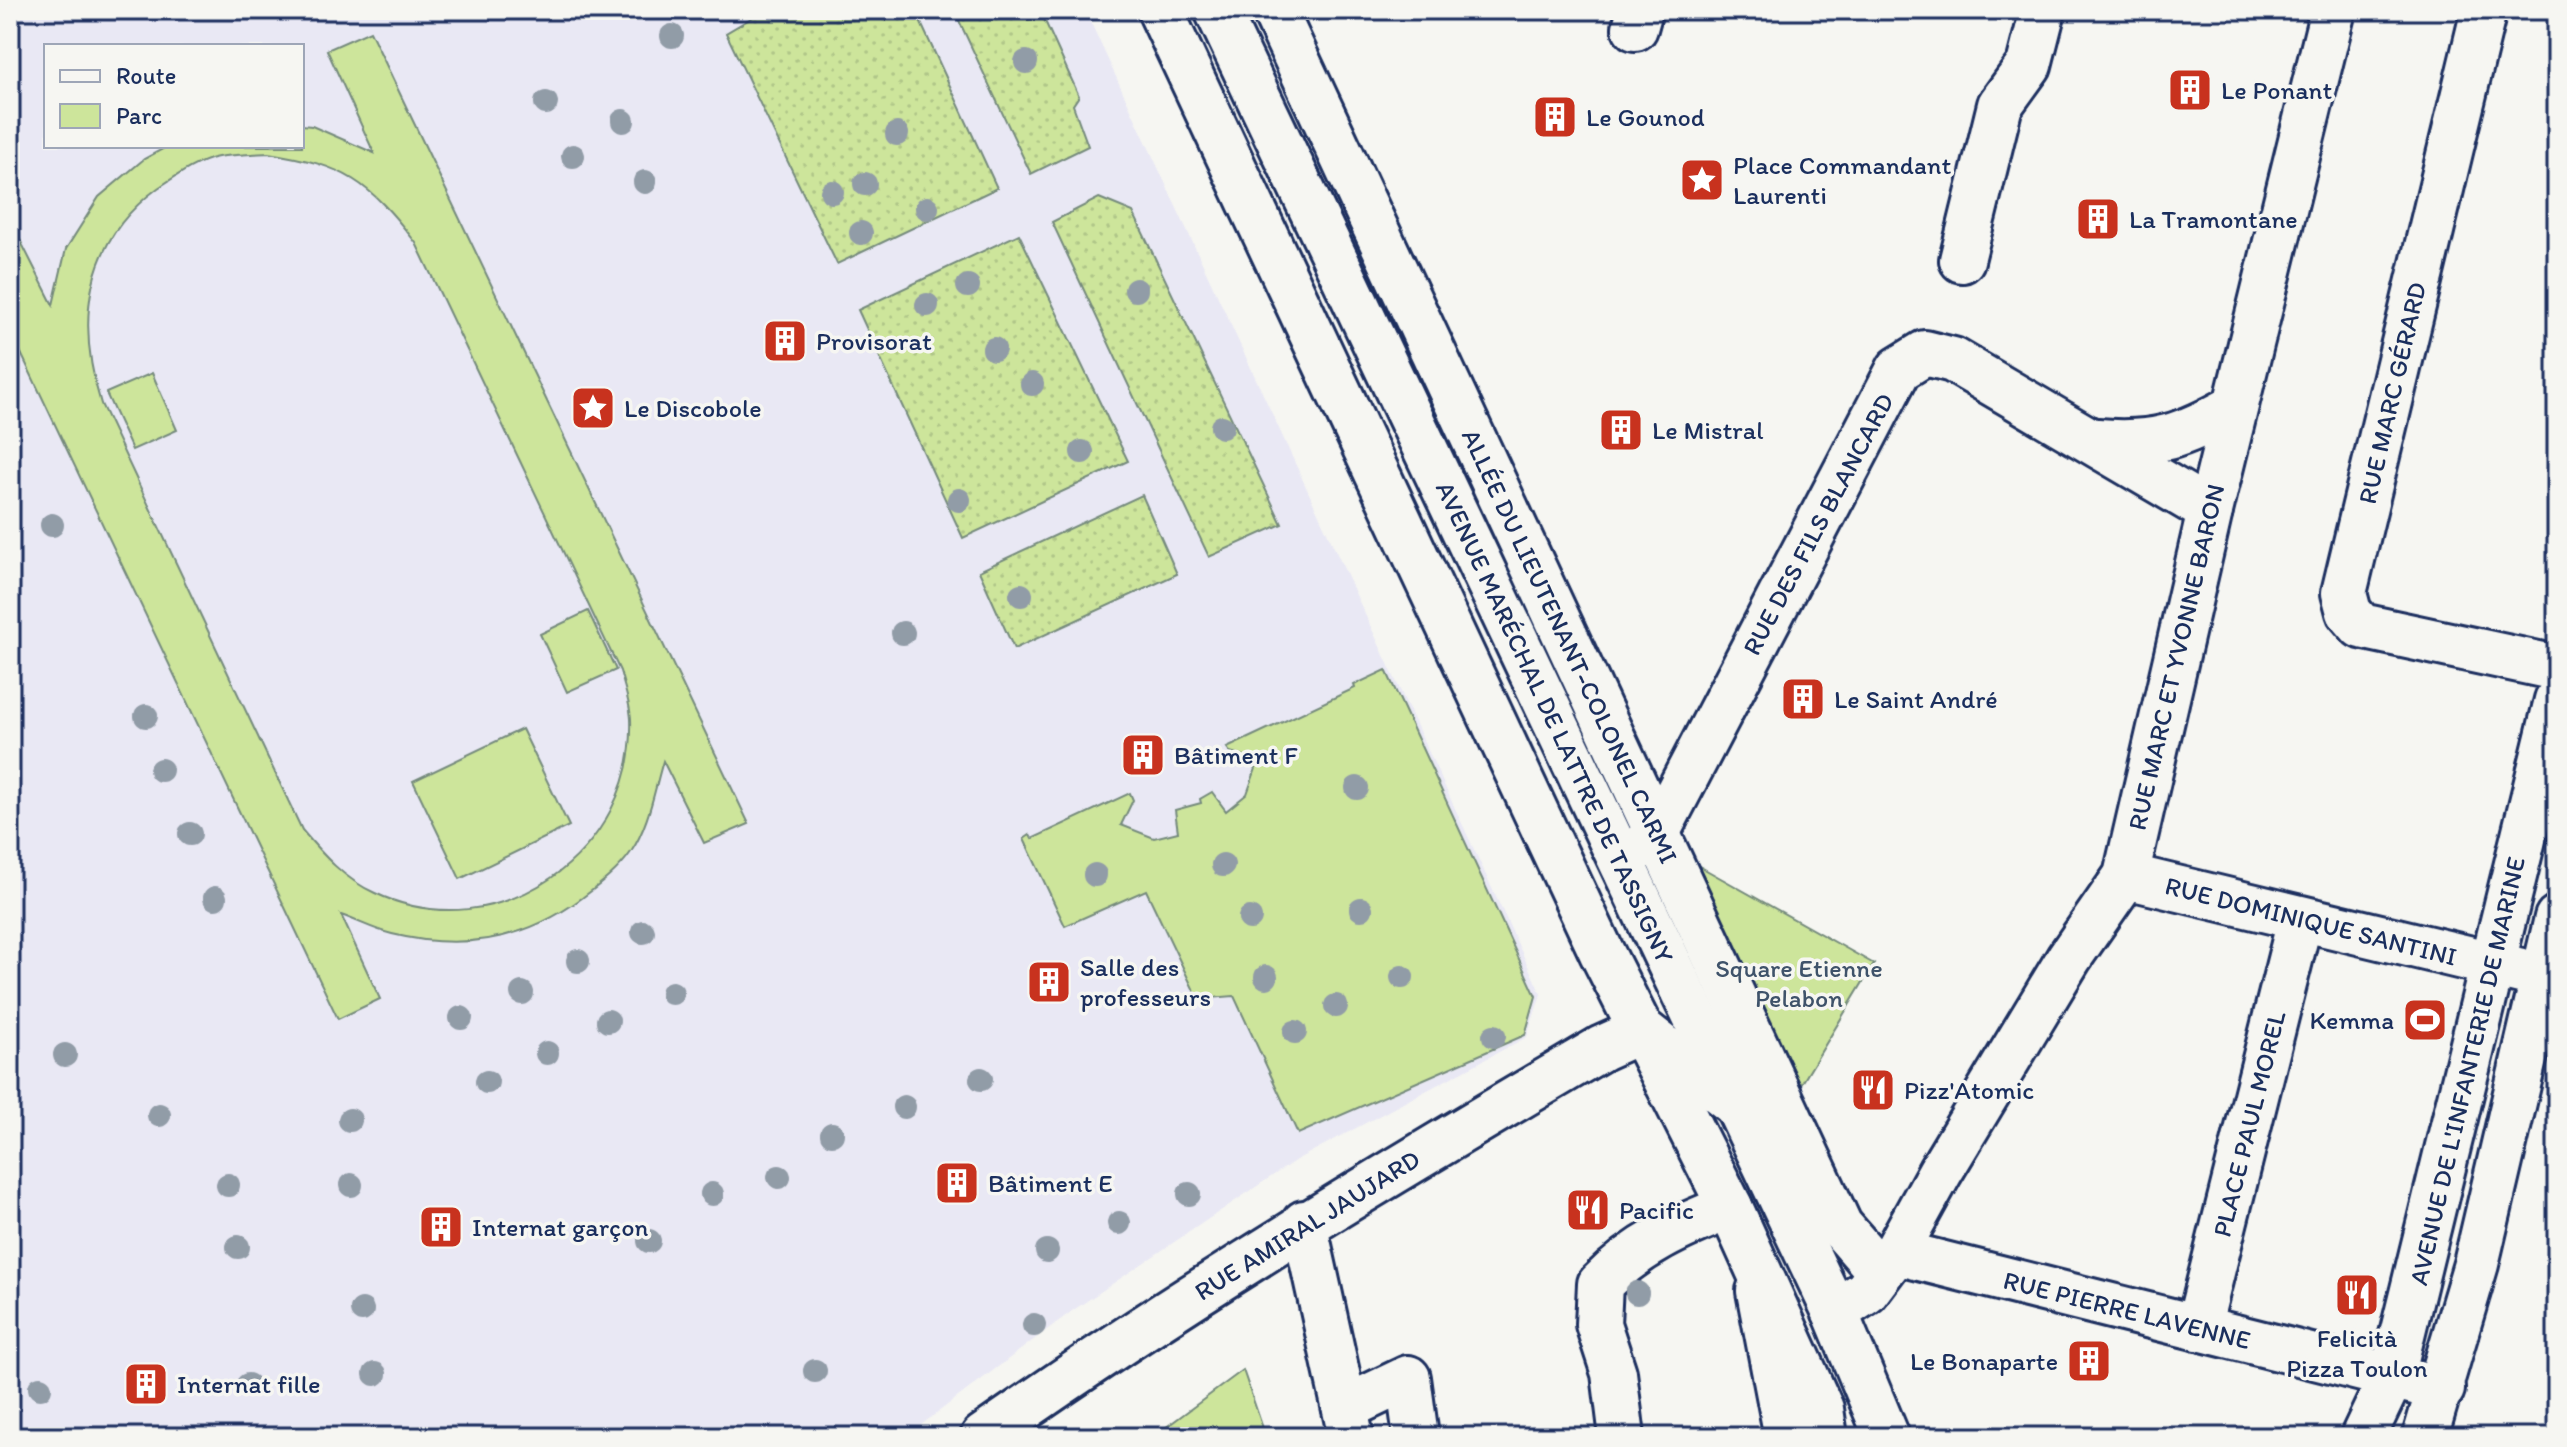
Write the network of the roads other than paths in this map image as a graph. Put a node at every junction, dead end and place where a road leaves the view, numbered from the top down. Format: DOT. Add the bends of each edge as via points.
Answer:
graph roads {
  1 [pos="1160,10"];
  2 [pos="1217,10"];
  3 [pos="1274,10"];
  4 [pos="2043,10"];
  5 [pos="2333,10"];
  6 [pos="2484,10"];
  7 [pos="1962,260"];
  8 [pos="2235,407"];
  9 [pos="2094,441"];
  10 [pos="2210,511"];
  11 [pos="2557,668"];
  12 [pos="2557,700"];
  13 [pos="1657,833"];
  14 [pos="1622,868"];
  15 [pos="2126,876"];
  16 [pos="2557,918"];
  17 [pos="2300,920"];
  18 [pos="2491,965"];
  19 [pos="2542,976"];
  20 [pos="1642,1030"];
  21 [pos="1735,1104"];
  22 [pos="1730,1207"];
  23 [pos="1304,1223"];
  24 [pos="1751,1253"];
  25 [pos="1888,1262"];
  26 [pos="1835,1312"];
  27 [pos="2198,1328"];
  28 [pos="2392,1376"];
  29 [pos="2442,1389"];
  30 [pos="1348,1422"];
  31 [pos="983,1437"];
  32 [pos="1416,1437"];
  33 [pos="1622,1437"];
  34 [pos="1787,1437"];
  35 [pos="1825,1437"];
  36 [pos="1887,1437"];
  37 [pos="2363,1437"];
  38 [pos="2425,1437"];
  1 -- 20 [label="street, AVENUE MARÉCHAL DE LATTRE DE TASSIGNY"];
  2 -- 14 [label="street, AVENUE MARÉCHAL DE LATTRE DE TASSIGNY"];
  3 -- 13 [label="street, ALLÉE DU LIEUTENANT-COLONEL CARMI"];
  4 -- 7 [label="street" via="2029,65 2000,105"];
  5 -- 8 [label="street, RUE MARC ET YVONNE BARON"];
  6 -- 11 [label="street, RUE MARC GÉRARD" via="2344,593 2349,612 2361,626"];
  8 -- 9 [label="street, RUE DES FILS BLANCARD" via="2164,441"];
  8 -- 10 [label="street, RUE MARC ET YVONNE BARON"];
  9 -- 10 [label="street, RUE DES FILS BLANCARD"];
  9 -- 13 [label="street, RUE DES FILS BLANCARD" via="1953,360 1925,353 1899,369"];
  10 -- 15 [label="street, RUE MARC ET YVONNE BARON"];
  12 -- 18 [label="street, AVENUE DE L'INFANTERIE DE MARINE"];
  13 -- 14 [label="street, RUE DES FILS BLANCARD"];
  13 -- 25 [label="street, ALLÉE DU LIEUTENANT-COLONEL CARMI" via="1840,1226"];
  14 -- 21 [label="street, AVENUE MARÉCHAL DE LATTRE DE TASSIGNY"];
  15 -- 17 [label="street, RUE DOMINIQUE SANTINI"];
  15 -- 25 [label="street, RUE MARC ET YVONNE BARON" via="2061,970"];
  16 -- 19 [label="street, AVENUE DE L'INFANTERIE DE MARINE"];
  17 -- 18 [label="street, RUE DOMINIQUE SANTINI"];
  17 -- 27 [label="street, PLACE PAUL MOREL"];
  18 -- 19 [label="street, RUE DOMINIQUE SANTINI"];
  18 -- 28 [label="street, AVENUE DE L'INFANTERIE DE MARINE"];
  19 -- 29 [label="street, AVENUE DE L'INFANTERIE DE MARINE"];
  20 -- 21 [label="street"];
  20 -- 22 [label="street, AVENUE MARÉCHAL DE LATTRE DE TASSIGNY"];
  20 -- 23 [label="street, RUE AMIRAL JAUJARD" via="1602,1048"];
  21 -- 26 [label="street, AVENUE MARÉCHAL DE LATTRE DE TASSIGNY"];
  22 -- 24 [label="street, AVENUE MARÉCHAL DE LATTRE DE TASSIGNY"];
  22 -- 33 [label="street" via="1652,1241 1600,1284 1598,1324 1614,1373"];
  23 -- 30 [label="street"];
  23 -- 31 [label="street, RUE AMIRAL JAUJARD"];
  24 -- 34 [label="street"];
  24 -- 35 [label="street, AVENUE MARÉCHAL DE LATTRE DE TASSIGNY" via="1821,1409"];
  25 -- 26 [label="street" via="1866,1292"];
  25 -- 27 [label="street, RUE PIERRE LAVENNE"];
  26 -- 36 [label="street, AVENUE MARÉCHAL DE LATTRE DE TASSIGNY"];
  27 -- 28 [label="street, RUE PIERRE LAVENNE"];
  28 -- 29 [label="street, RUE PIERRE LAVENNE"];
  28 -- 37 [label="street, AVENUE DE L'INFANTERIE DE MARINE"];
  29 -- 38 [label="street, AVENUE DE L'INFANTERIE DE MARINE"];
  30 -- 32 [label="street" via="1408,1378"];
}
